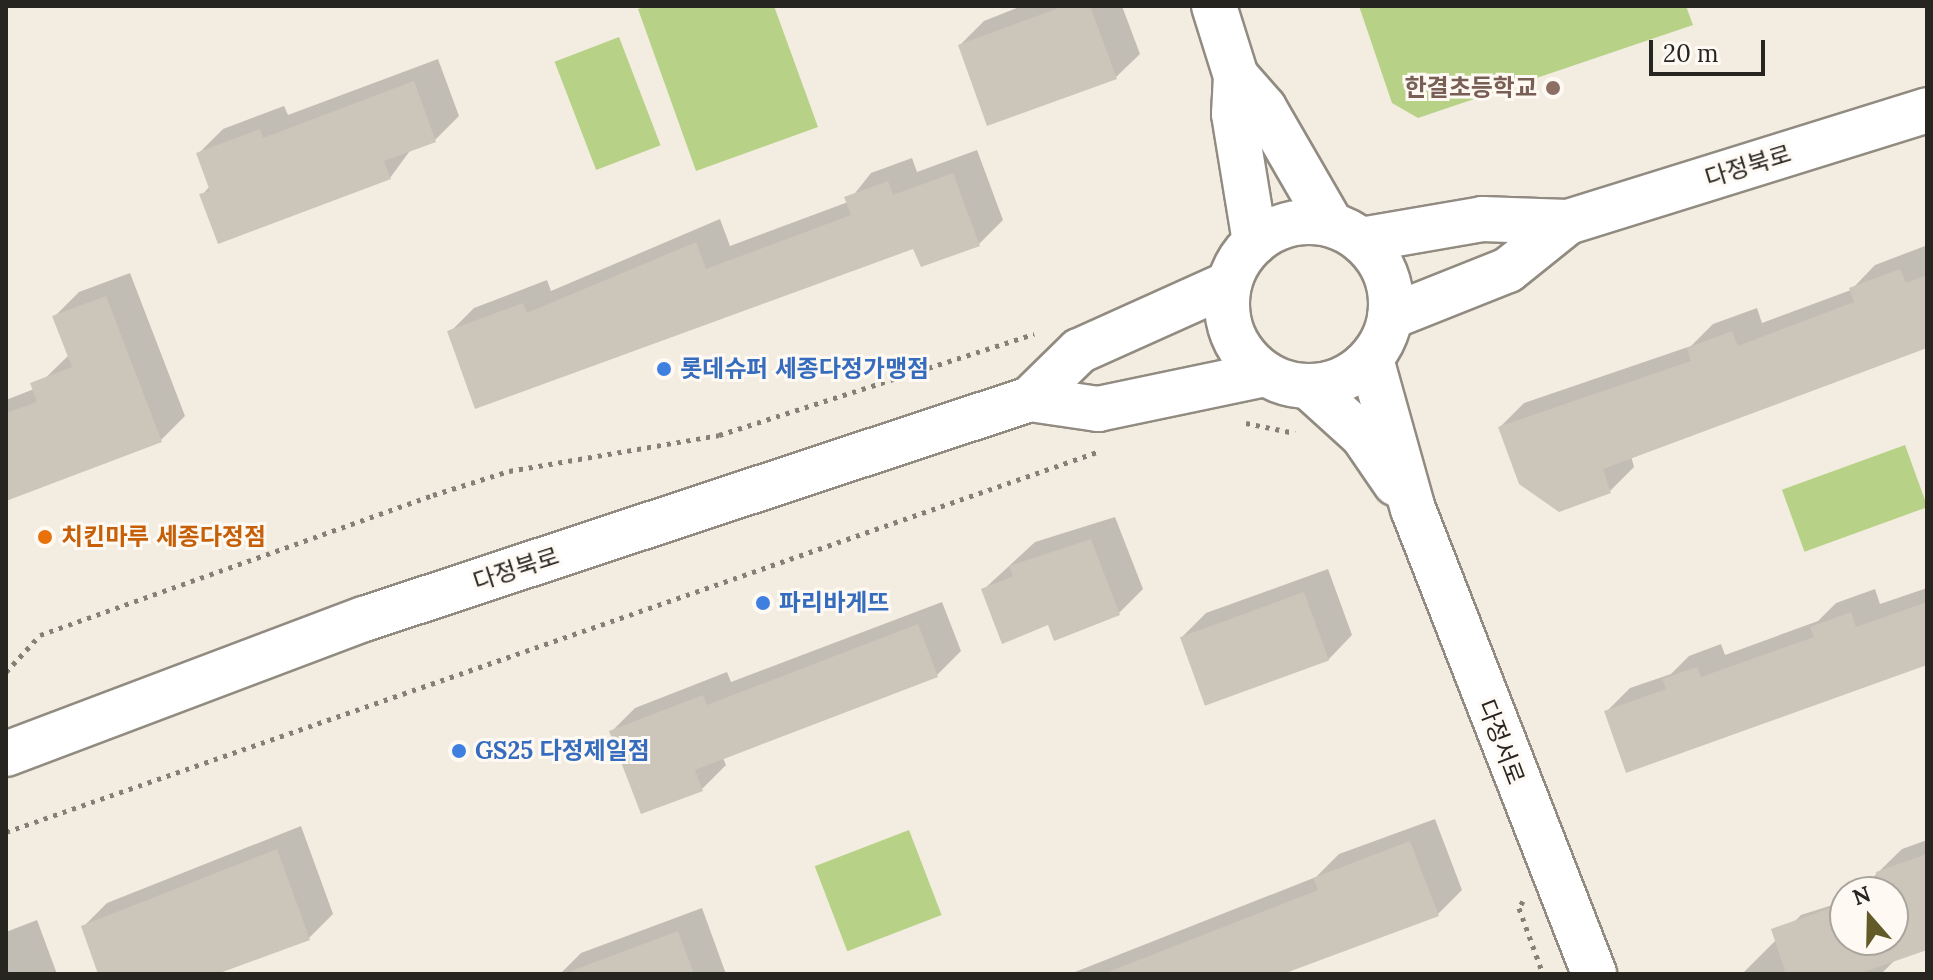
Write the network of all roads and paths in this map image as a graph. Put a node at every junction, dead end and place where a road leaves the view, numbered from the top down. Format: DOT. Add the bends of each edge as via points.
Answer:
graph roads {
  1 [pos="1214,6"];
  2 [pos="1236,76"];
  3 [pos="1927,110"];
  4 [pos="1568,222"];
  5 [pos="1346,232"];
  6 [pos="1255,242"];
  7 [pos="1228,284"];
  8 [pos="1390,317"];
  9 [pos="1038,333"];
  10 [pos="1371,359"];
  11 [pos="1265,374"];
  12 [pos="1309,387"];
  13 [pos="1030,399"];
  14 [pos="1239,422"];
  15 [pos="1303,437"];
  16 [pos="1111,448"];
  17 [pos="1413,509"];
  18 [pos="6,672"];
  19 [pos="6,754"];
  20 [pos="6,832"];
  21 [pos="1530,889"];
  22 [pos="1543,974"];
  23 [pos="1594,974"];
  1 -- 2 [label="street"];
  2 -- 5 [label="street" via="1264,108"];
  2 -- 6 [label="street" via="1234,114"];
  3 -- 4 [label="street, 다정북로"];
  4 -- 5 [label="street" via="1482,219"];
  4 -- 8 [label="street" via="1508,270"];
  5 -- 6 [label="street" via="1278,227"];
  5 -- 8 [label="street" via="1390,288"];
  6 -- 7 [label="street"];
  7 -- 11 [label="street" via="1232,335"];
  7 -- 13 [label="street" via="1079,351"];
  8 -- 10 [label="street"];
  9 -- 18 [label="path" via="719,435 509,471 433,495 40,635"];
  10 -- 12 [label="street" via="1332,384"];
  10 -- 17 [label="street"];
  11 -- 12 [label="street"];
  11 -- 13 [label="street" via="1098,409"];
  12 -- 17 [label="street" via="1363,436"];
  13 -- 19 [label="street, 다정북로" via="364,619"];
  14 -- 15 [label="path"];
  16 -- 20 [label="path"];
  17 -- 23 [label="street, 다정서로"];
  21 -- 22 [label="path" via="1519,908"];
}
